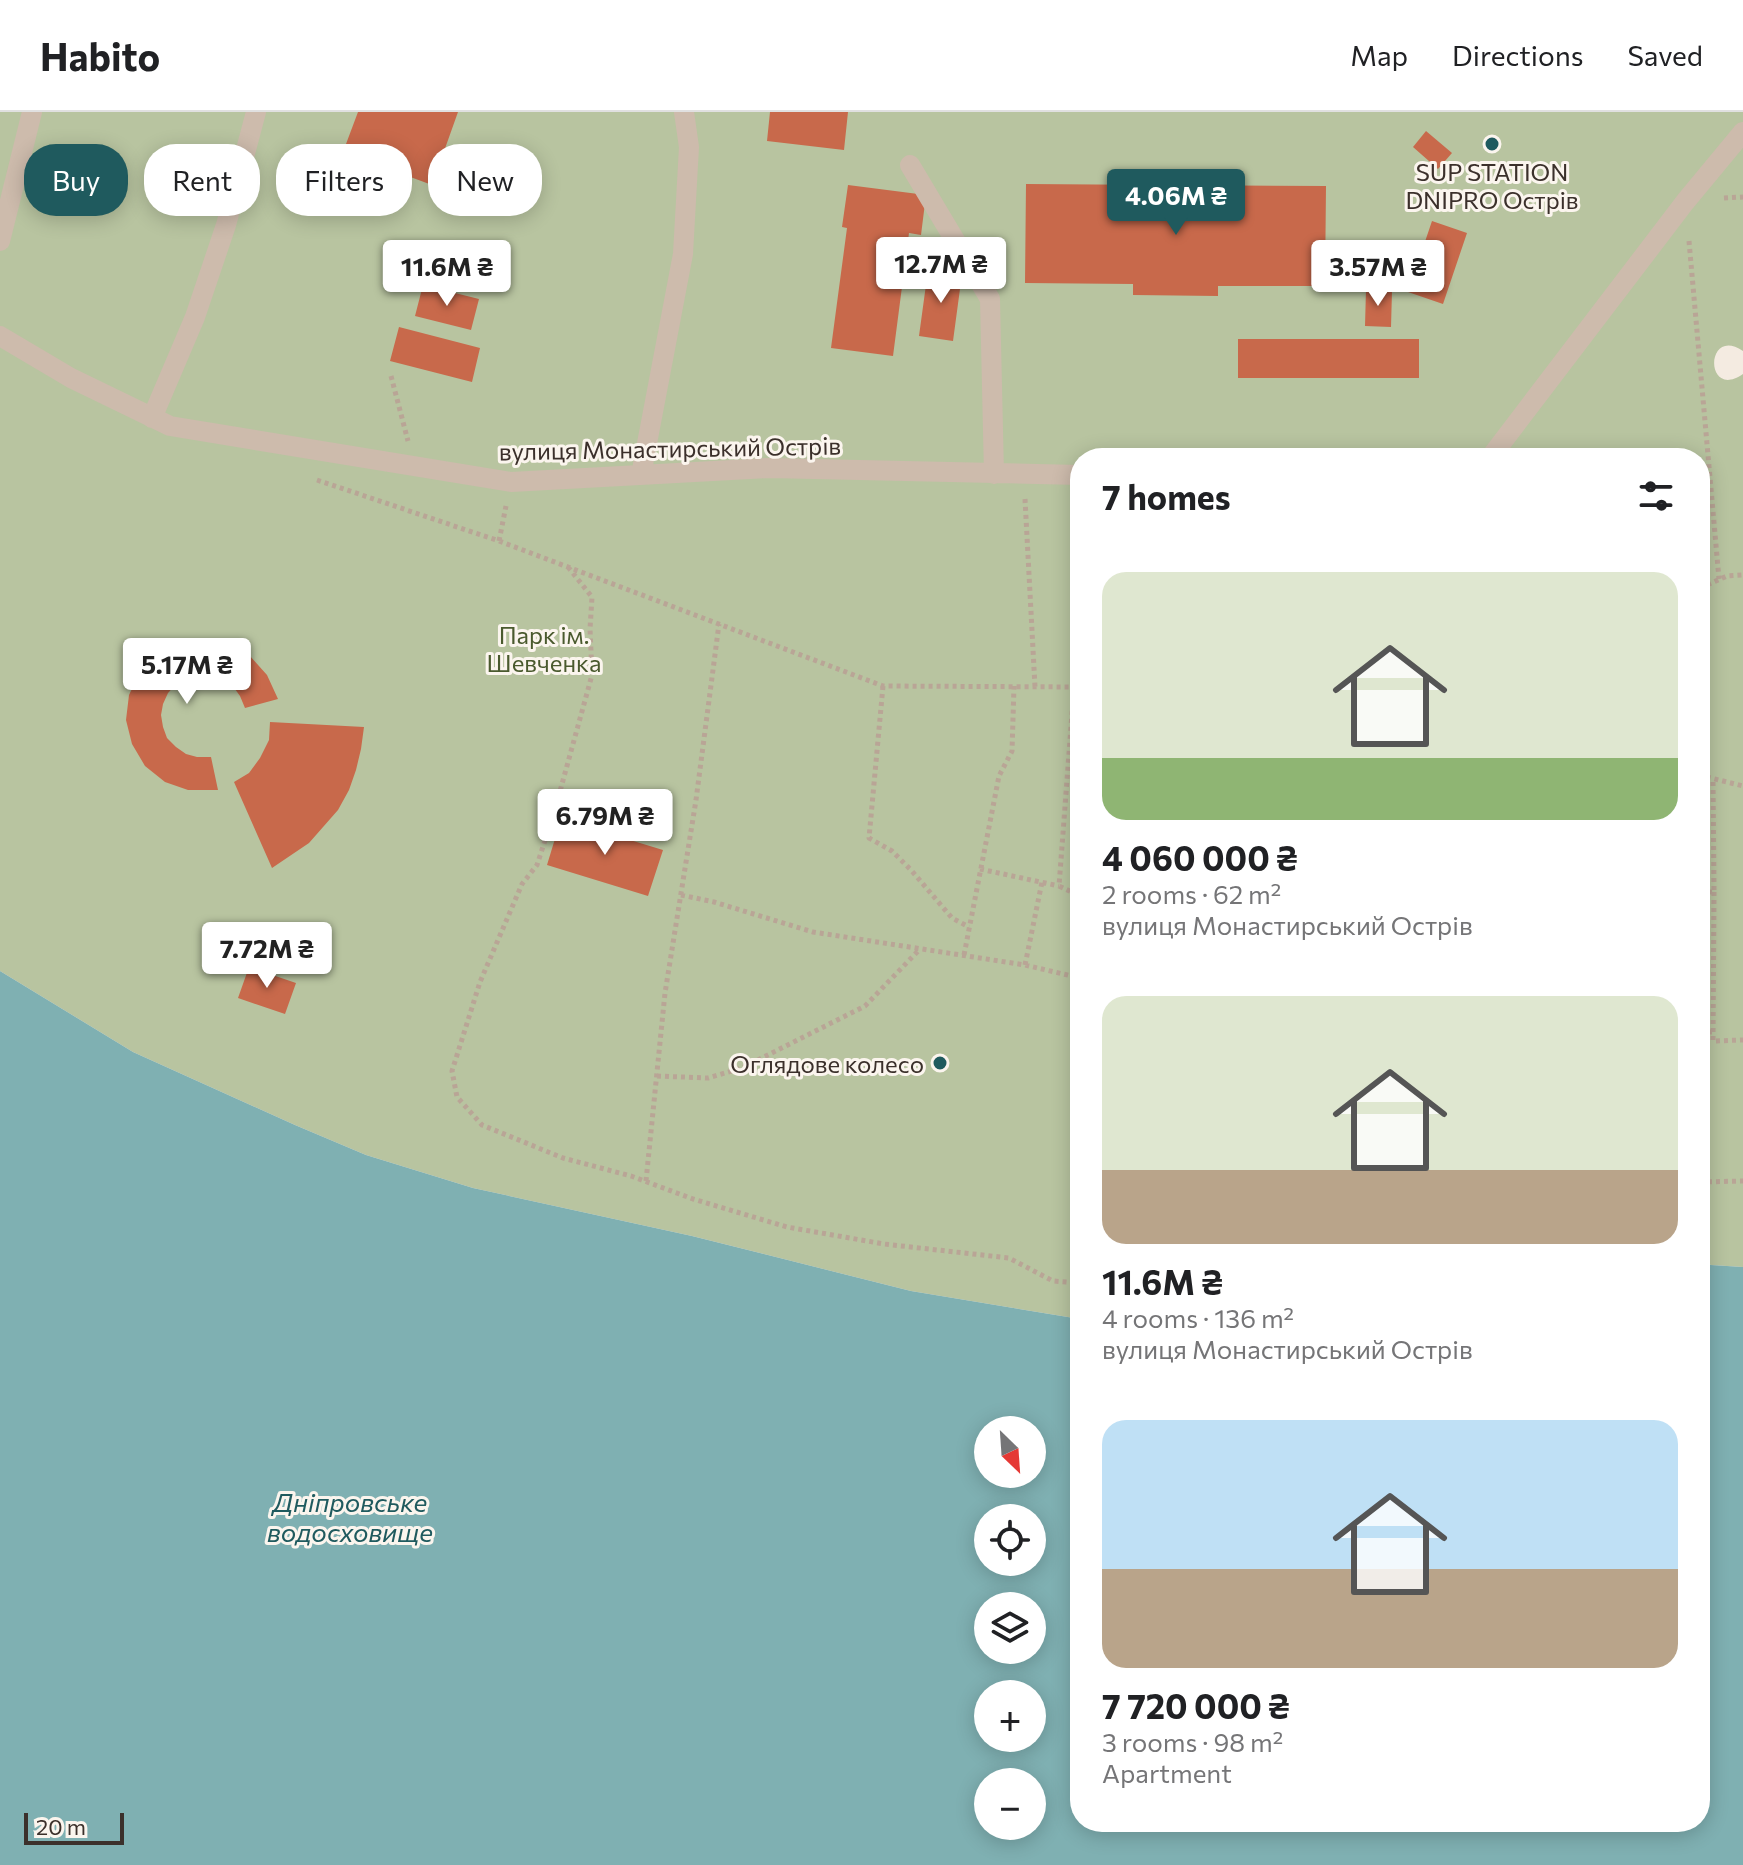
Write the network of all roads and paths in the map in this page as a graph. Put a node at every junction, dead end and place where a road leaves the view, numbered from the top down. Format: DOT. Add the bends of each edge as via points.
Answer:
graph roads {
  1 [pos="32,112"];
  2 [pos="256,112"];
  3 [pos="684,112"];
  4 [pos="1737,140"];
  5 [pos="910,165"];
  6 [pos="1685,202"];
  7 [pos="0,241"];
  8 [pos="0,336"];
  9 [pos="391,376"];
  10 [pos="152,418"];
  11 [pos="1498,448"];
  12 [pos="1708,448"];
  13 [pos="414,467"];
  14 [pos="994,474"];
  15 [pos="1024,474"];
  16 [pos="304,475"];
  17 [pos="641,475"];
  18 [pos="1070,475"];
  19 [pos="1710,484"];
  20 [pos="568,567"];
  21 [pos="1743,575"];
  22 [pos="1719,579"];
  23 [pos="1710,583"];
  24 [pos="719,624"];
  25 [pos="883,686"];
  26 [pos="1014,686"];
  27 [pos="1035,687"];
  28 [pos="1070,687"];
  29 [pos="1070,764"];
  30 [pos="1710,778"];
  31 [pos="1713,779"];
  32 [pos="1743,786"];
  33 [pos="980,869"];
  34 [pos="1042,882"];
  35 [pos="1059,886"];
  36 [pos="1070,891"];
  37 [pos="1710,892"];
  38 [pos="1714,892"];
  39 [pos="681,895"];
  40 [pos="969,927"];
  41 [pos="921,948"];
  42 [pos="964,955"];
  43 [pos="1025,965"];
  44 [pos="1070,976"];
  45 [pos="1713,1032"];
  46 [pos="1743,1040"];
  47 [pos="657,1076"];
  48 [pos="646,1181"];
  49 [pos="1743,1181"];
  50 [pos="1710,1182"];
  51 [pos="1070,1282"];
  1 -- 7 [label="street"];
  2 -- 10 [label="street" via="195,317"];
  3 -- 17 [label="street" via="689,147 683,254"];
  4 -- 6 [label="street"];
  5 -- 14 [label="street" via="990,299"];
  6 -- 11 [label="street"];
  6 -- 12 [label="path"];
  8 -- 10 [label="street, вулиця Монастирський Острів"];
  9 -- 13 [label="path"];
  10 -- 13 [label="street, вулиця Монастирський Острів" via="170,426"];
  13 -- 17 [label="street, вулиця Монастирський Острів" via="511,482"];
  14 -- 15 [label="street, вулиця Монастирський Острів"];
  14 -- 17 [label="street, вулиця Монастирський Острів" via="769,468"];
  15 -- 18 [label="street, вулиця Монастирський Острів"];
  15 -- 27 [label="path"];
  16 -- 20 [label="path"];
  19 -- 22 [label="path"];
  20 -- 24 [label="path"];
  20 -- 48 [label="path" via="592,597 592,675 537,865 522,884 480,982 452,1071 457,1097 482,1125 563,1158"];
  21 -- 22 [label="path"];
  22 -- 23 [label="path"];
  24 -- 25 [label="path"];
  24 -- 39 [label="path"];
  25 -- 26 [label="path"];
  25 -- 40 [label="path" via="869,838 892,851 952,918"];
  26 -- 27 [label="path"];
  26 -- 33 [label="path" via="1012,751 999,776"];
  27 -- 28 [label="path"];
  29 -- 35 [label="path"];
  30 -- 31 [label="path"];
  31 -- 32 [label="path"];
  31 -- 38 [label="path"];
  33 -- 34 [label="path"];
  33 -- 40 [label="path"];
  34 -- 35 [label="path"];
  34 -- 43 [label="path"];
  35 -- 36 [label="path"];
  37 -- 38 [label="path"];
  38 -- 45 [label="path"];
  39 -- 41 [label="path" via="813,932"];
  39 -- 47 [label="path"];
  40 -- 42 [label="path"];
  41 -- 42 [label="path"];
  41 -- 47 [label="path" via="865,1006 742,1068 708,1078"];
  42 -- 43 [label="path"];
  43 -- 44 [label="path"];
  45 -- 46 [label="path" via="1713,1041"];
  47 -- 48 [label="path"];
  48 -- 51 [label="path" via="787,1227 1009,1258 1053,1281"];
  49 -- 50 [label="path"];
}
